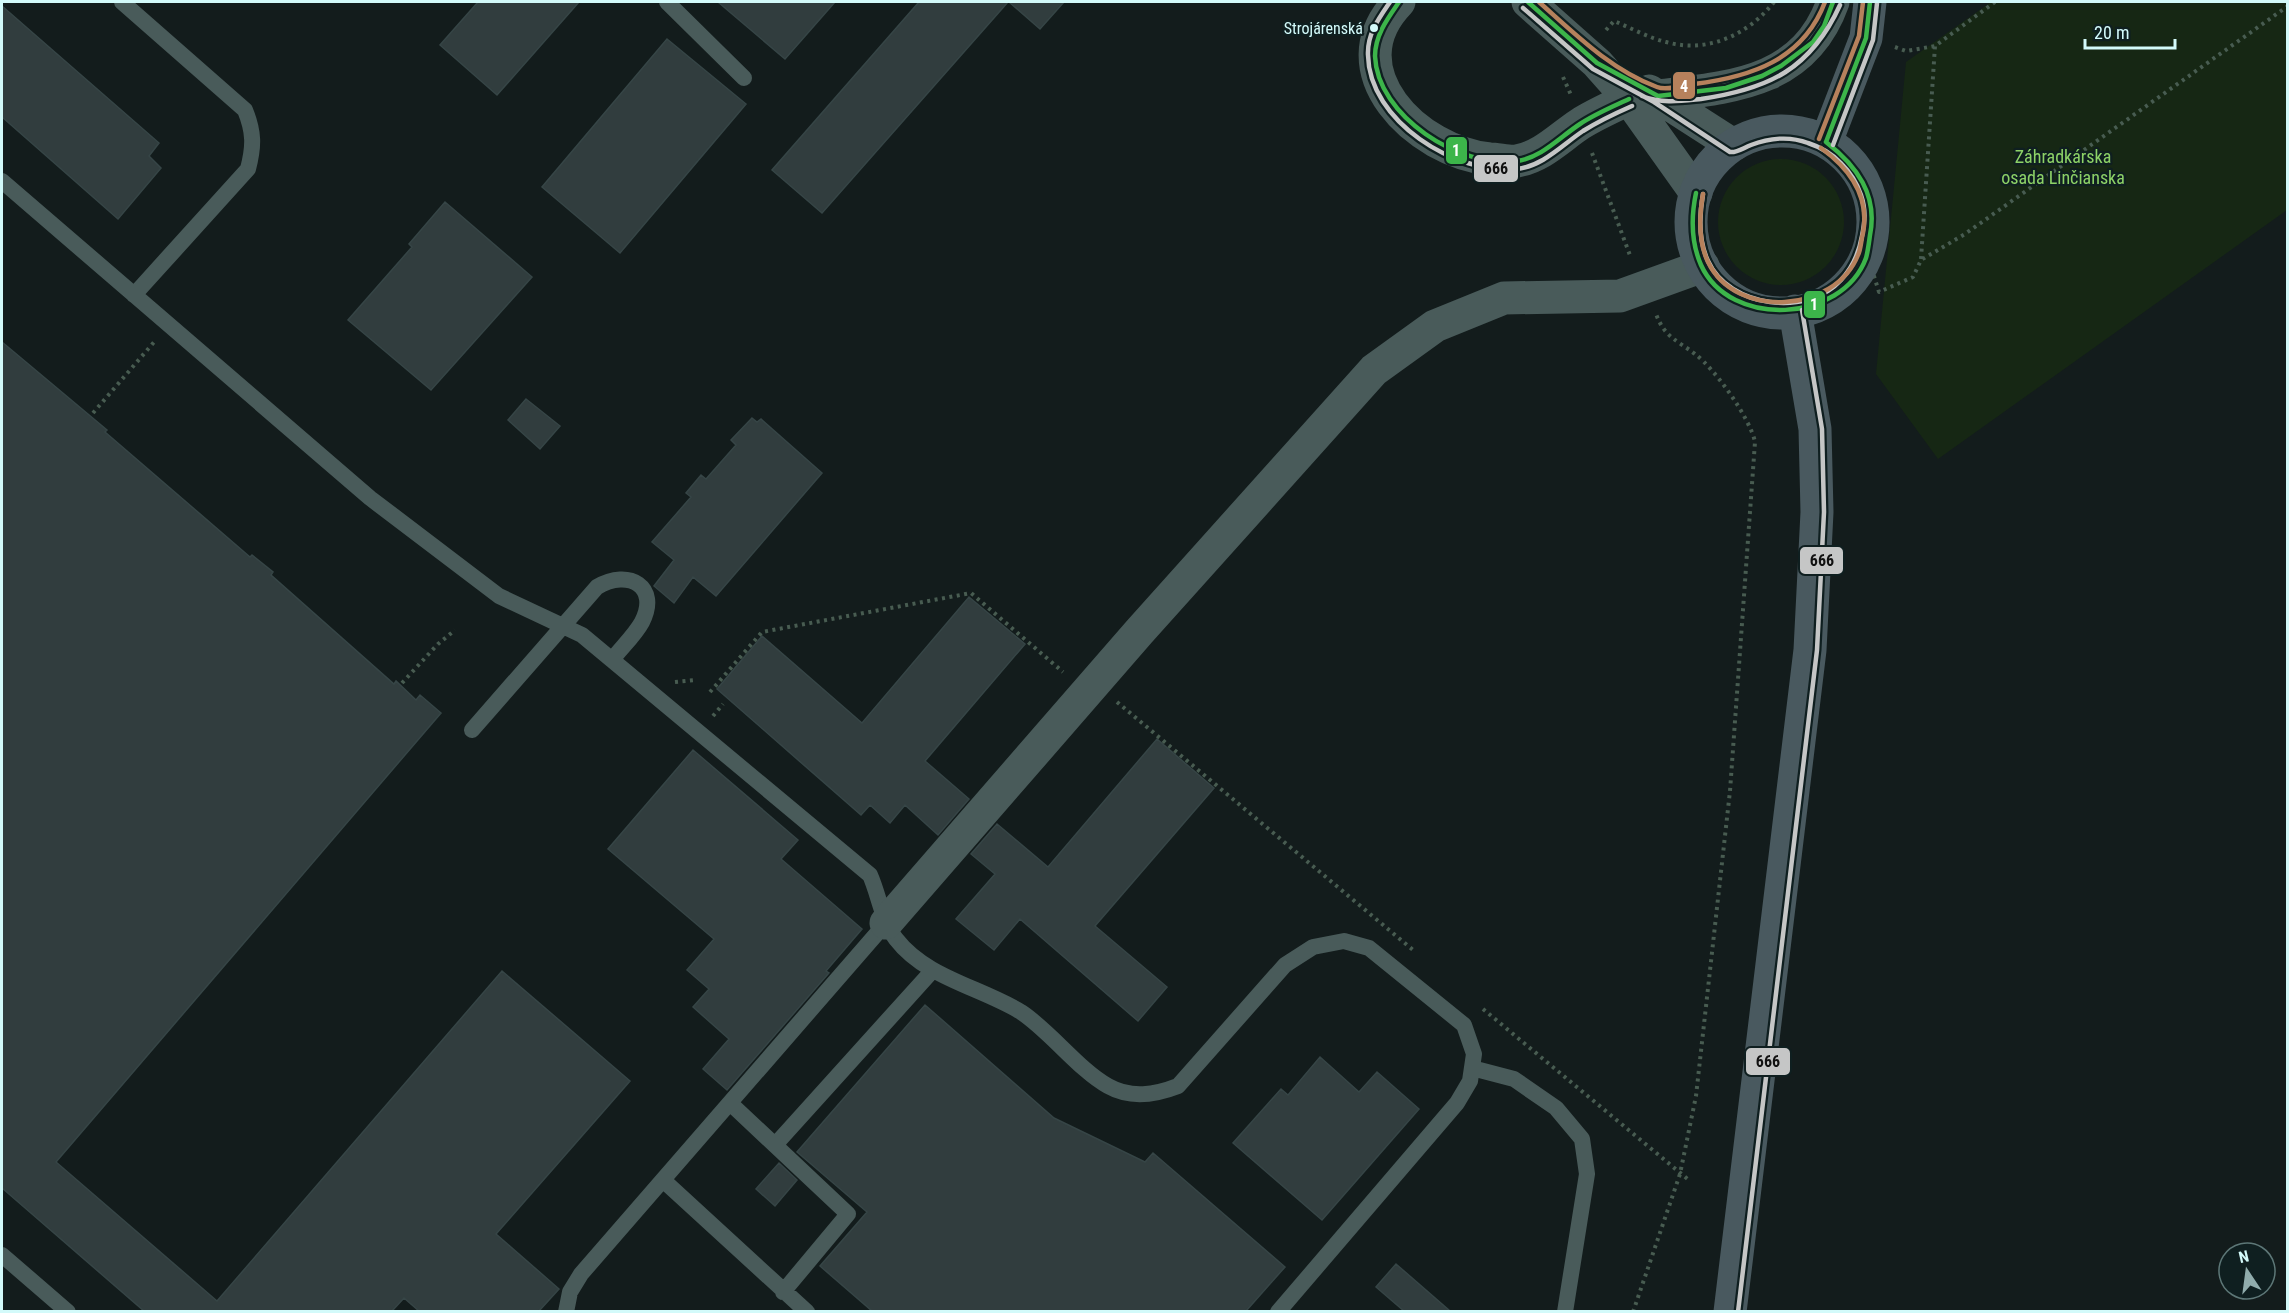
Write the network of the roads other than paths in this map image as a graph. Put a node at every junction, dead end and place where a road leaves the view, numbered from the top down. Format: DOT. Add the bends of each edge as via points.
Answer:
graph roads {
  1 [pos="123,2"];
  2 [pos="667,2"];
  3 [pos="1399,2"];
  4 [pos="1833,2"];
  5 [pos="1870,2"];
  6 [pos="1535,3"];
  7 [pos="744,78"];
  8 [pos="1638,91"];
  9 [pos="1826,142"];
  10 [pos="1733,145"];
  11 [pos="2,181"];
  12 [pos="1696,193"];
  13 [pos="1703,266"];
  14 [pos="134,295"];
  15 [pos="1795,311"];
  16 [pos="563,626"];
  17 [pos="612,660"];
  18 [pos="472,730"];
  19 [pos="886,923"];
  20 [pos="933,970"];
  21 [pos="1472,1068"];
  22 [pos="730,1103"];
  23 [pos="775,1145"];
  24 [pos="663,1180"];
  25 [pos="2,1255"];
  26 [pos="783,1292"];
  27 [pos="68,1311"];
  28 [pos="566,1311"];
  29 [pos="807,1311"];
  30 [pos="1278,1311"];
  31 [pos="1565,1311"];
  32 [pos="1730,1311"];
  1 -- 14 [label="lane" via="245,110 253,128 254,148 248,169"];
  2 -- 7 [label="lane"];
  3 -- 8 [label="street" via="1378,31 1375,52 1379,77 1394,107 1442,146 1475,157 1516,161 1547,149 1582,123"];
  4 -- 8 [label="street" via="1813,42 1762,76 1726,88"];
  5 -- 9 [label="main road" via="1866,38"];
  6 -- 8 [label="street" via="1600,47"];
  8 -- 10 [label="street"];
  8 -- 12 [label="street"];
  9 -- 10 [label="main road" via="1784,131 1764,133"];
  9 -- 15 [label="main road" via="1844,154 1868,190 1873,233 1857,273 1842,290 1824,302"];
  10 -- 12 [label="main road" via="1713,163"];
  11 -- 14 [label="lane"];
  12 -- 13 [label="main road" via="1692,229"];
  13 -- 15 [label="main road" via="1728,295 1744,304 1772,312"];
  13 -- 19 [label="street" via="1620,296 1504,298 1435,326 1374,370 1154,614"];
  14 -- 16 [label="lane" via="370,498 499,596"];
  15 -- 32 [label="main road" via="1815,429 1817,512 1810,650"];
  16 -- 17 [label="lane" via="582,635"];
  16 -- 17 [label="lane" via="597,587 612,578 629,579 643,589 648,604 642,622"];
  16 -- 18 [label="lane"];
  17 -- 19 [label="lane" via="870,875"];
  19 -- 20 [label="lane" via="916,960"];
  19 -- 22 [label="lane"];
  20 -- 21 [label="lane" via="1023,1014 1107,1086 1131,1095 1157,1094 1178,1086 1285,965 1313,947 1344,941 1369,948 1464,1025 1474,1054"];
  20 -- 23 [label="lane"];
  21 -- 30 [label="lane" via="1470,1081 1457,1103"];
  21 -- 31 [label="lane" via="1514,1079 1556,1108 1581,1139 1587,1174"];
  22 -- 23 [label="lane"];
  22 -- 24 [label="lane"];
  23 -- 26 [label="lane" via="848,1214"];
  24 -- 26 [label="lane"];
  24 -- 28 [label="lane" via="581,1274 570,1292"];
  25 -- 27 [label="lane"];
  26 -- 29 [label="lane"];
}
